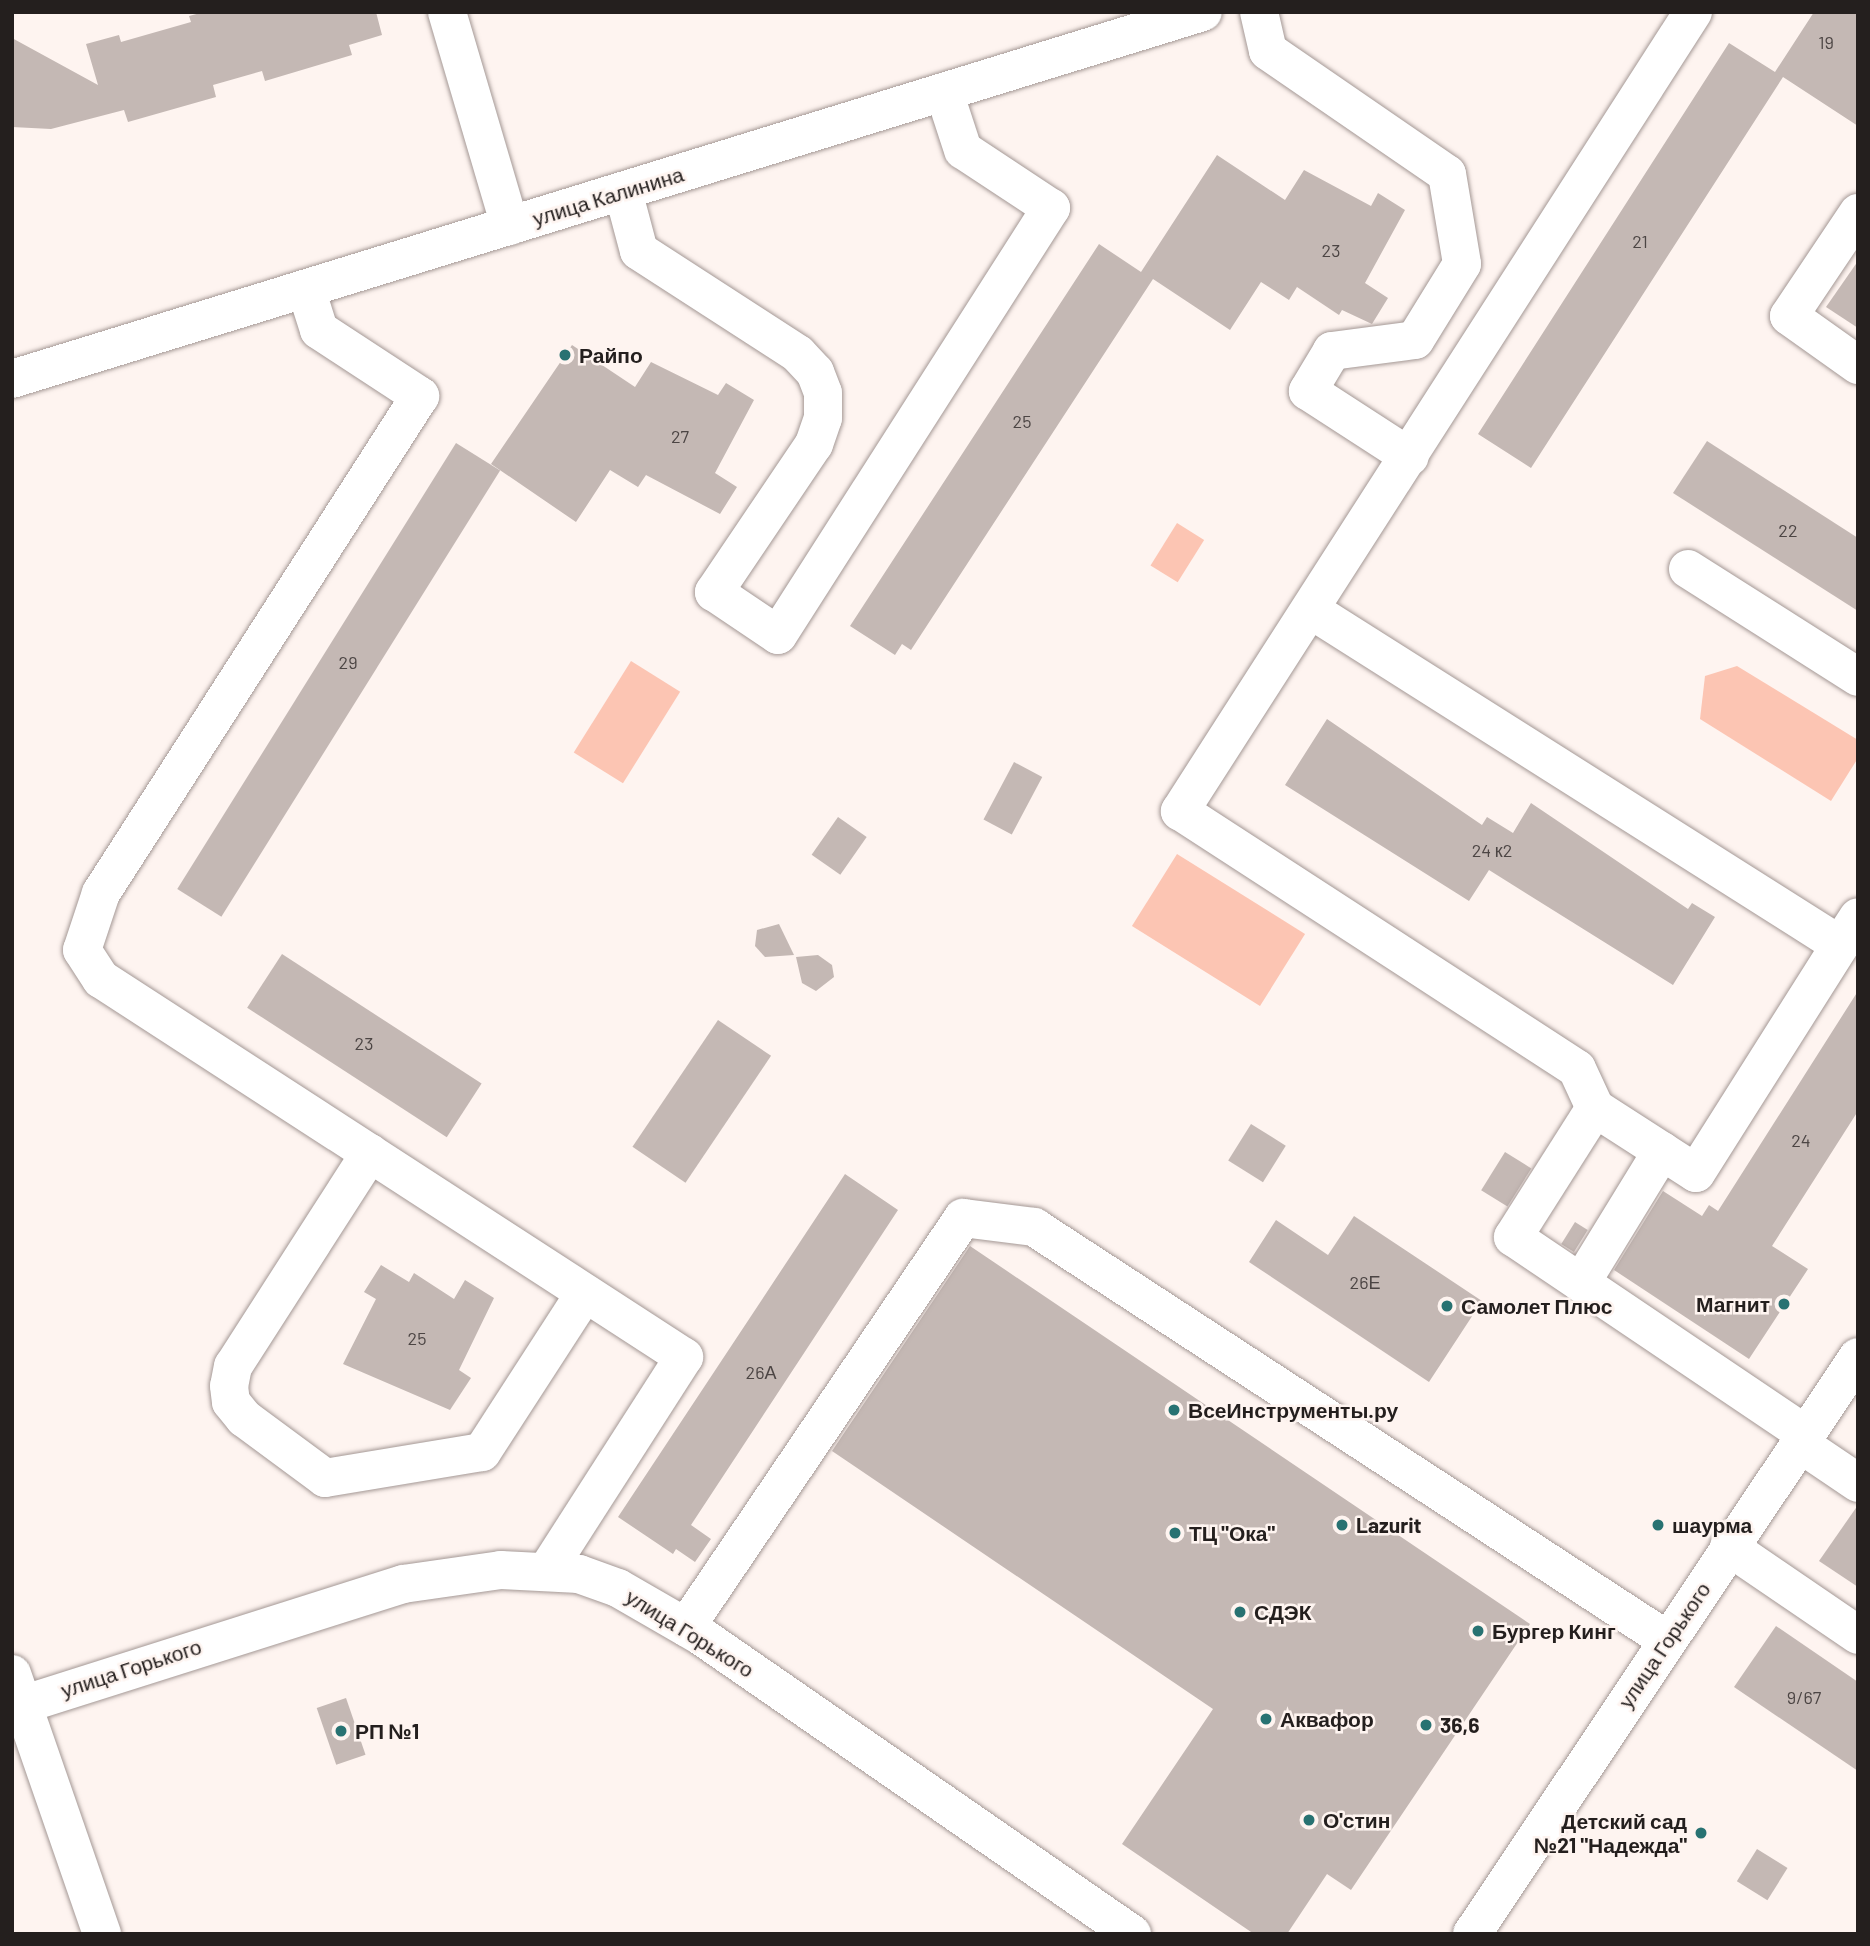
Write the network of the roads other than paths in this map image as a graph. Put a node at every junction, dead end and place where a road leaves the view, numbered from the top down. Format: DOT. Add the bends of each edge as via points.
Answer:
graph roads {
  1 [pos="447,12"];
  2 [pos="1259,12"];
  3 [pos="1693,12"];
  4 [pos="1188,15"];
  5 [pos="944,92"];
  6 [pos="623,191"];
  7 [pos="1858,213"];
  8 [pos="510,226"];
  9 [pos="306,289"];
  10 [pos="1858,365"];
  11 [pos="12,379"];
  12 [pos="1410,457"];
  13 [pos="1688,569"];
  14 [pos="1311,610"];
  15 [pos="1858,677"];
  16 [pos="1849,931"];
  17 [pos="1595,1108"];
  18 [pos="1662,1152"];
  19 [pos="370,1153"];
  20 [pos="1581,1283"];
  21 [pos="585,1293"];
  22 [pos="1858,1357"];
  23 [pos="1802,1438"];
  24 [pos="1858,1482"];
  25 [pos="1729,1547"];
  26 [pos="547,1570"];
  27 [pos="686,1627"];
  28 [pos="1858,1635"];
  29 [pos="1667,1640"];
  30 [pos="15,1695"];
  31 [pos="102,1934"];
  32 [pos="1132,1934"];
  33 [pos="1472,1934"];
  1 -- 8 [label="street"];
  2 -- 12 [label="street" via="1268,51 1447,174 1462,264 1415,340 1332,351 1308,391"];
  3 -- 12 [label="street"];
  4 -- 5 [label="street, улица Калинина"];
  5 -- 6 [label="street, улица Калинина"];
  5 -- 6 [label="street" via="963,150 1051,208 778,635 715,592 814,444 823,418 823,393 798,354 639,251"];
  6 -- 8 [label="street, улица Калинина"];
  7 -- 10 [label="street" via="1789,316"];
  8 -- 9 [label="street, улица Калинина"];
  9 -- 11 [label="street, улица Калинина"];
  9 -- 19 [label="street" via="319,330 420,396 102,893 82,950 101,978"];
  12 -- 14 [label="street"];
  13 -- 15 [label="street"];
  14 -- 16 [label="street"];
  14 -- 17 [label="street" via="1180,811 1577,1069"];
  16 -- 18 [label="street" via="1696,1173"];
  17 -- 18 [label="street"];
  17 -- 20 [label="street" via="1513,1237"];
  18 -- 20 [label="street"];
  19 -- 21 [label="street"];
  19 -- 21 [label="street" via="233,1366 229,1386 231,1402 244,1418 325,1478 482,1452"];
  20 -- 23 [label="street"];
  21 -- 26 [label="street" via="684,1357"];
  22 -- 23 [label="street, улица Горького"];
  23 -- 24 [label="street"];
  23 -- 25 [label="street, улица Горького"];
  25 -- 28 [label="street"];
  25 -- 29 [label="street, улица Горького"];
  26 -- 27 [label="street, улица Горького" via="618,1588"];
  26 -- 30 [label="street, улица Горького" via="501,1570 403,1584"];
  27 -- 29 [label="street" via="963,1217 1034,1227"];
  27 -- 32 [label="street, улица Горького"];
  29 -- 33 [label="street, улица Горького"];
  30 -- 31 [label="street"];
}
